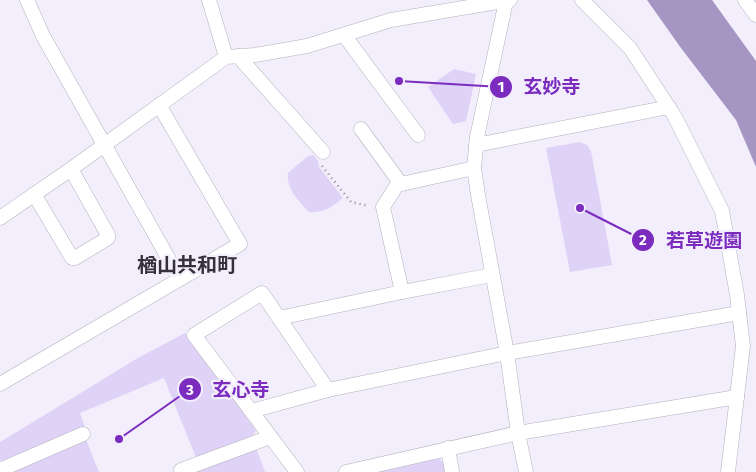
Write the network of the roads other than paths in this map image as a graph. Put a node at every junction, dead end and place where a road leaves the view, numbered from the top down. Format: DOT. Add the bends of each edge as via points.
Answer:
graph roads {
  1 [pos="27,0"];
  2 [pos="209,0"];
  3 [pos="508,0"];
  4 [pos="582,0"];
  5 [pos="745,0"];
  6 [pos="756,15"];
  7 [pos="344,35"];
  8 [pos="232,56"];
  9 [pos="159,105"];
  10 [pos="669,107"];
  11 [pos="361,129"];
  12 [pos="418,135"];
  13 [pos="105,144"];
  14 [pos="476,145"];
  15 [pos="323,152"];
  16 [pos="474,168"];
  17 [pos="71,169"];
  18 [pos="401,184"];
  19 [pos="34,194"];
  20 [pos="0,218"];
  21 [pos="492,275"];
  22 [pos="180,279"];
  23 [pos="402,292"];
  24 [pos="739,313"];
  25 [pos="279,318"];
  26 [pos="507,353"];
  27 [pos="0,384"];
  28 [pos="328,390"];
  29 [pos="737,397"];
  30 [pos="250,411"];
  31 [pos="518,433"];
  32 [pos="84,434"];
  33 [pos="270,437"];
  34 [pos="448,448"];
  35 [pos="0,470"];
  36 [pos="181,470"];
  37 [pos="297,472"];
  38 [pos="346,472"];
  39 [pos="452,472"];
  40 [pos="526,472"];
  41 [pos="728,472"];
  1 -- 13 [label="street" via="43,36"];
  2 -- 8 [label="street"];
  3 -- 7 [label="street" via="390,20"];
  3 -- 14 [label="street"];
  4 -- 10 [label="street" via="630,48"];
  5 -- 6 [label="street"];
  7 -- 8 [label="street" via="307,46"];
  7 -- 12 [label="street"];
  8 -- 9 [label="street"];
  8 -- 15 [label="street"];
  9 -- 13 [label="street"];
  9 -- 22 [label="street" via="240,244"];
  10 -- 14 [label="street"];
  10 -- 24 [label="street" via="722,211"];
  11 -- 18 [label="street"];
  13 -- 17 [label="street"];
  13 -- 22 [label="street"];
  14 -- 16 [label="street"];
  16 -- 18 [label="street"];
  16 -- 21 [label="street"];
  17 -- 19 [label="street"];
  17 -- 19 [label="street" via="108,238 72,258"];
  18 -- 23 [label="street" via="383,207"];
  19 -- 20 [label="street"];
  21 -- 23 [label="street"];
  21 -- 26 [label="street"];
  22 -- 27 [label="street"];
  23 -- 25 [label="street"];
  24 -- 26 [label="street"];
  24 -- 29 [label="street" via="743,346"];
  25 -- 28 [label="street"];
  25 -- 30 [label="street" via="262,293 194,335"];
  26 -- 28 [label="street"];
  26 -- 31 [label="street"];
  28 -- 30 [label="street"];
  29 -- 31 [label="street"];
  29 -- 41 [label="street"];
  30 -- 33 [label="street"];
  31 -- 34 [label="street"];
  31 -- 40 [label="street"];
  32 -- 35 [label="street"];
  33 -- 36 [label="street"];
  33 -- 37 [label="street"];
  34 -- 38 [label="street"];
  34 -- 39 [label="street"];
}
